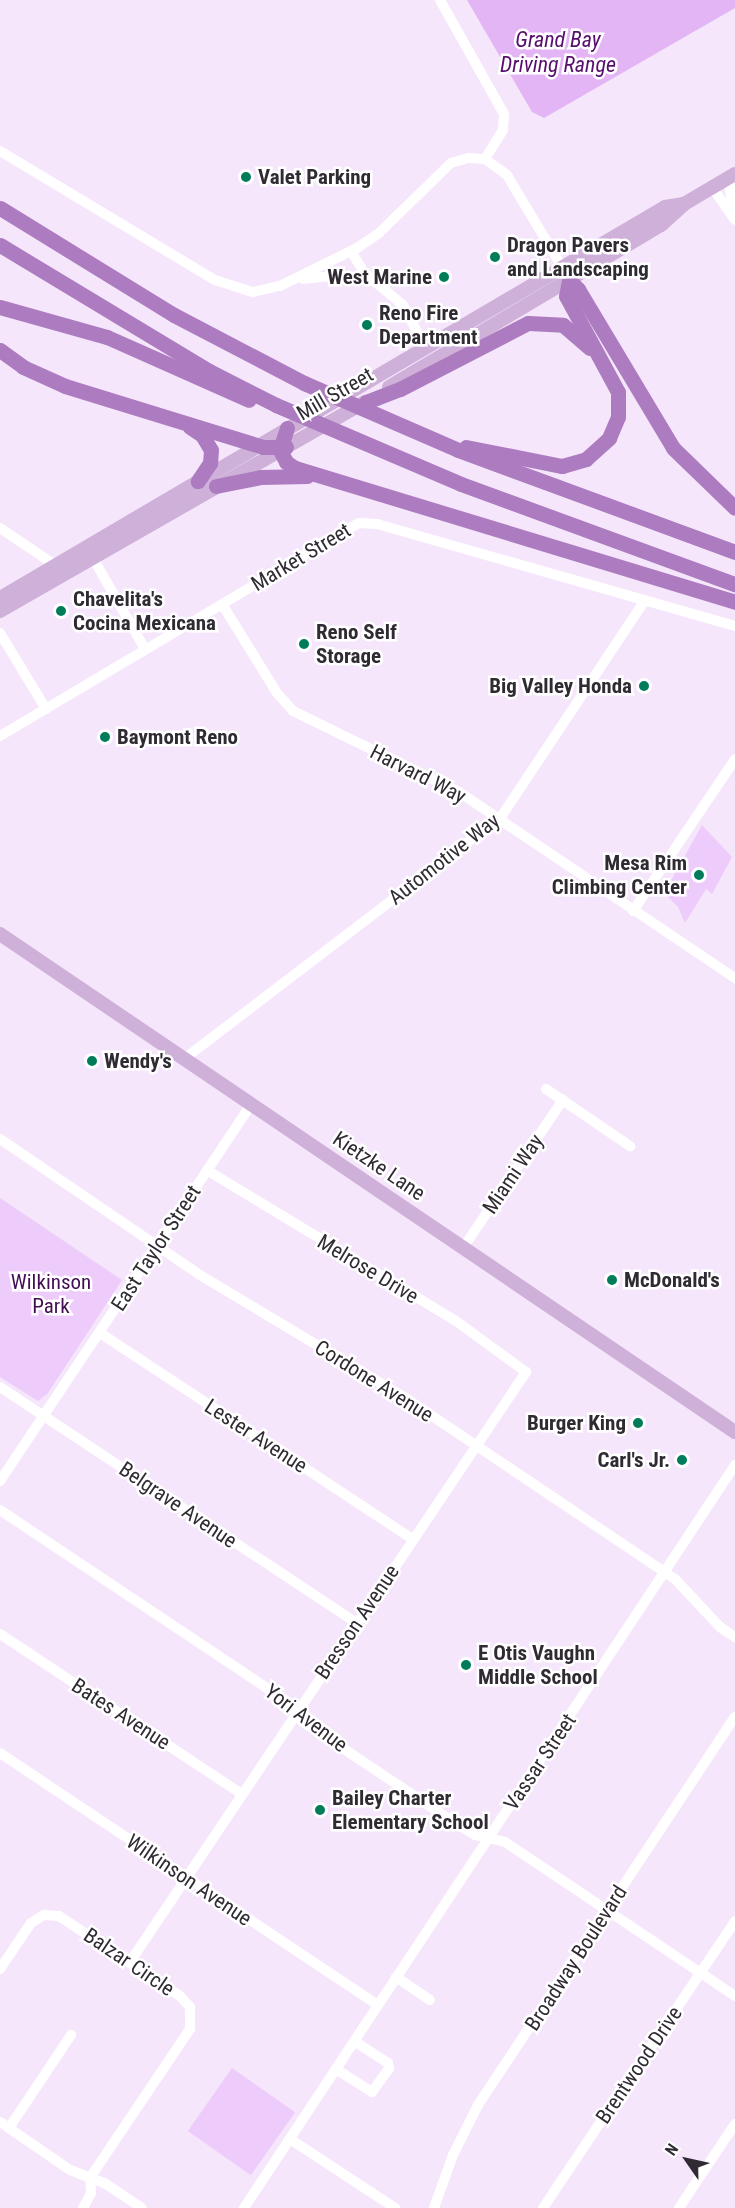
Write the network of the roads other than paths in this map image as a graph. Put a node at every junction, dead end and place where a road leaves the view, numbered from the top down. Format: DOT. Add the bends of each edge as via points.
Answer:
graph roads {
  1 [pos="440,0"];
  2 [pos="0,151"];
  3 [pos="485,159"];
  4 [pos="732,175"];
  5 [pos="712,187"];
  6 [pos="0,208"];
  7 [pos="734,217"];
  8 [pos="0,245"];
  9 [pos="351,251"];
  10 [pos="565,273"];
  11 [pos="382,285"];
  12 [pos="280,286"];
  13 [pos="0,307"];
  14 [pos="425,347"];
  15 [pos="0,350"];
  16 [pos="612,375"];
  17 [pos="366,402"];
  18 [pos="277,406"];
  19 [pos="180,420"];
  20 [pos="287,428"];
  21 [pos="423,436"];
  22 [pos="257,446"];
  23 [pos="282,448"];
  24 [pos="337,480"];
  25 [pos="198,481"];
  26 [pos="216,486"];
  27 [pos="735,508"];
  28 [pos="0,528"];
  29 [pos="89,552"];
  30 [pos="735,552"];
  31 [pos="55,565"];
  32 [pos="735,584"];
  33 [pos="0,598"];
  34 [pos="644,602"];
  35 [pos="735,602"];
  36 [pos="222,604"];
  37 [pos="0,611"];
  38 [pos="735,626"];
  39 [pos="0,633"];
  40 [pos="145,650"];
  41 [pos="46,709"];
  42 [pos="0,736"];
  43 [pos="735,759"];
  44 [pos="499,819"];
  45 [pos="633,911"];
  46 [pos="0,934"];
  47 [pos="735,978"];
  48 [pos="184,1059"];
  49 [pos="546,1089"];
  50 [pos="562,1100"];
  51 [pos="250,1104"];
  52 [pos="0,1139"];
  53 [pos="630,1146"];
  54 [pos="207,1170"];
  55 [pos="157,1245"];
  56 [pos="463,1248"];
  57 [pos="100,1333"];
  58 [pos="526,1372"];
  59 [pos="0,1387"];
  60 [pos="44,1416"];
  61 [pos="735,1432"];
  62 [pos="474,1445"];
  63 [pos="735,1465"];
  64 [pos="0,1480"];
  65 [pos="0,1510"];
  66 [pos="412,1539"];
  67 [pos="665,1573"];
  68 [pos="356,1623"];
  69 [pos="0,1634"];
  70 [pos="735,1637"];
  71 [pos="296,1713"];
  72 [pos="735,1718"];
  73 [pos="0,1753"];
  74 [pos="242,1794"];
  75 [pos="488,1838"];
  76 [pos="186,1878"];
  77 [pos="607,1910"];
  78 [pos="735,1921"];
  79 [pos="130,1962"];
  80 [pos="0,1969"];
  81 [pos="700,1973"];
  82 [pos="396,1977"];
  83 [pos="735,1996"];
  84 [pos="430,2000"];
  85 [pos="378,2006"];
  86 [pos="70,2035"];
  87 [pos="354,2041"];
  88 [pos="336,2069"];
  89 [pos="735,2124"];
  90 [pos="4,2125"];
  91 [pos="290,2139"];
  92 [pos="90,2178"];
  93 [pos="84,2208"];
  94 [pos="142,2208"];
  95 [pos="244,2208"];
  96 [pos="395,2208"];
  97 [pos="434,2208"];
  98 [pos="543,2208"];
  99 [pos="679,2208"];
  1 -- 3 [label="street" via="504,114 503,130"];
  2 -- 12 [label="street" via="221,283 253,292"];
  3 -- 9 [label="street" via="451,163 378,233"];
  3 -- 10 [label="street" via="507,175"];
  4 -- 5 [label="main road, Mill Street"];
  4 -- 7 [label="street"];
  5 -- 7 [label="street"];
  5 -- 10 [label="main road, Mill Street" via="684,204 661,225"];
  6 -- 21 [label="highway" via="174,315 304,383"];
  8 -- 18 [label="highway" via="209,371"];
  9 -- 11 [label="street" via="364,273"];
  9 -- 12 [label="street"];
  10 -- 14 [label="main road, Mill Street"];
  10 -- 16 [label="highway" via="566,296"];
  10 -- 17 [label="main road, Mill Street"];
  10 -- 27 [label="highway" via="673,448"];
  11 -- 12 [label="street" via="359,277 334,276"];
  11 -- 14 [label="street" via="403,305"];
  13 -- 18 [label="highway" via="90,330 226,392"];
  14 -- 20 [label="main road, Mill Street"];
  15 -- 19 [label="highway" via="51,381"];
  16 -- 17 [label="highway" via="570,330 557,323 535,321"];
  16 -- 21 [label="highway" via="619,400 615,425 599,449 578,462 544,465"];
  17 -- 23 [label="main road, Mill Street"];
  18 -- 32 [label="highway" via="461,484"];
  19 -- 22 [label="highway"];
  19 -- 25 [label="highway" via="202,435 211,450 210,463"];
  20 -- 22 [label="main road, Mill Street"];
  20 -- 23 [label="highway"];
  21 -- 30 [label="highway"];
  22 -- 23 [label="highway"];
  22 -- 25 [label="main road, Mill Street"];
  23 -- 24 [label="highway" via="293,467"];
  23 -- 26 [label="main road, Mill Street"];
  24 -- 26 [label="highway" via="276,476"];
  24 -- 35 [label="highway"];
  25 -- 29 [label="main road, Mill Street"];
  26 -- 29 [label="main road, Mill Street"];
  28 -- 31 [label="street"];
  29 -- 31 [label="main road, Mill Street"];
  29 -- 37 [label="main road, Mill Street"];
  29 -- 40 [label="street"];
  31 -- 33 [label="main road, Mill Street"];
  34 -- 36 [label="street, Market Street" via="369,522 353,525"];
  34 -- 38 [label="street, Market Street"];
  34 -- 44 [label="street, Automotive Way"];
  36 -- 40 [label="street, Market Street"];
  36 -- 44 [label="street, Harvard Way" via="277,693 293,711 459,792"];
  39 -- 41 [label="street"];
  40 -- 41 [label="street, Market Street"];
  41 -- 42 [label="street, Market Street"];
  43 -- 45 [label="street"];
  44 -- 45 [label="street, Harvard Way"];
  44 -- 48 [label="street, Automotive Way"];
  45 -- 47 [label="street, Harvard Way"];
  46 -- 48 [label="main road, Kietzke Lane"];
  48 -- 51 [label="main road, Kietzke Lane"];
  49 -- 50 [label="street"];
  50 -- 53 [label="street"];
  50 -- 56 [label="street, Miami Way"];
  51 -- 54 [label="street, East Taylor Street"];
  51 -- 56 [label="main road, Kietzke Lane"];
  52 -- 55 [label="street, Cordone Avenue"];
  54 -- 55 [label="street, East Taylor Street"];
  54 -- 58 [label="street, Melrose Drive" via="456,1321"];
  55 -- 57 [label="street, East Taylor Street"];
  55 -- 62 [label="street, Cordone Avenue"];
  56 -- 61 [label="main road, Kietzke Lane"];
  57 -- 60 [label="street, East Taylor Street"];
  57 -- 66 [label="street, Lester Avenue"];
  58 -- 62 [label="street, Bresson Avenue"];
  59 -- 60 [label="street, Belgrave Avenue"];
  60 -- 64 [label="street, East Taylor Street"];
  60 -- 68 [label="street, Belgrave Avenue"];
  62 -- 66 [label="street, Bresson Avenue"];
  62 -- 67 [label="street, Cordone Avenue"];
  63 -- 67 [label="street, Vassar Street"];
  65 -- 71 [label="street, Yori Avenue" via="288,1702"];
  66 -- 68 [label="street, Bresson Avenue"];
  67 -- 70 [label="street, Cordone Avenue" via="684,1586 720,1627"];
  67 -- 75 [label="street, Vassar Street"];
  68 -- 71 [label="street, Bresson Avenue"];
  69 -- 74 [label="street, Bates Avenue"];
  71 -- 74 [label="street, Bresson Avenue"];
  71 -- 75 [label="street, Yori Avenue" via="458,1825"];
  72 -- 77 [label="street, Broadway Boulevard"];
  73 -- 76 [label="street, Wilkinson Avenue"];
  74 -- 76 [label="street, Bresson Avenue"];
  75 -- 77 [label="street, Yori Avenue" via="502,1841"];
  75 -- 82 [label="street, Vassar Street"];
  76 -- 79 [label="street, Bresson Avenue"];
  76 -- 85 [label="street, Wilkinson Avenue"];
  77 -- 81 [label="street, Yori Avenue"];
  77 -- 97 [label="street, Broadway Boulevard" via="478,2105 453,2155"];
  78 -- 81 [label="street, Brentwood Drive"];
  79 -- 80 [label="street, Balzar Circle" via="65,1918 52,1914 32,1923"];
  79 -- 92 [label="street, Balzar Circle" via="186,2001 192,2021"];
  81 -- 83 [label="street, Yori Avenue"];
  81 -- 98 [label="street, Brentwood Drive"];
  82 -- 84 [label="street"];
  82 -- 85 [label="street, Vassar Street"];
  85 -- 87 [label="street, Vassar Street"];
  86 -- 90 [label="street"];
  87 -- 88 [label="street, Vassar Street"];
  87 -- 88 [label="street" via="388,2063 389,2069 372,2092"];
  88 -- 91 [label="street, Vassar Street"];
  89 -- 99 [label="street"];
  90 -- 92 [label="street" via="70,2170"];
  91 -- 95 [label="street, Vassar Street"];
  91 -- 96 [label="street"];
  92 -- 93 [label="street" via="91,2193"];
  92 -- 94 [label="street"];
}
